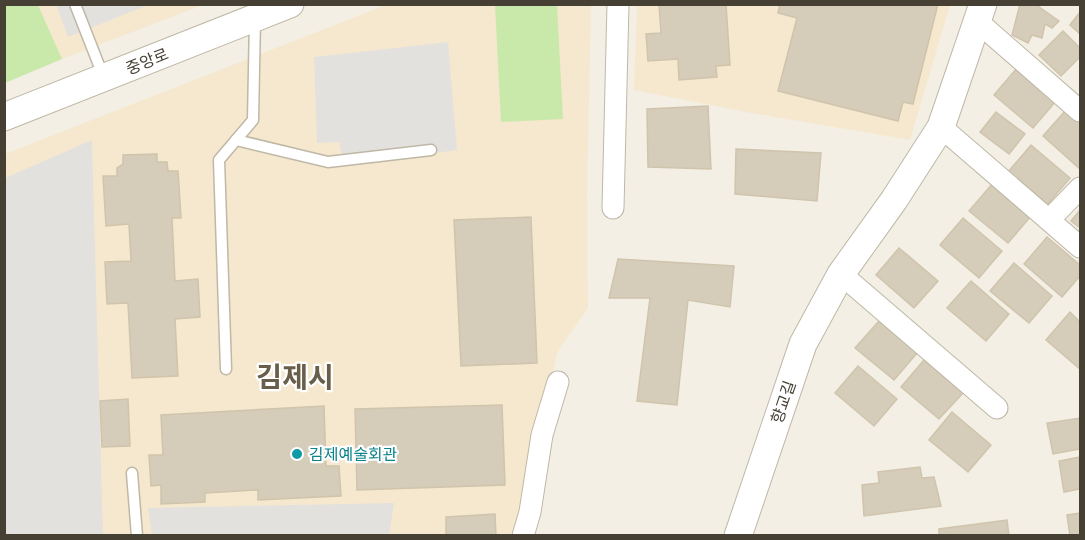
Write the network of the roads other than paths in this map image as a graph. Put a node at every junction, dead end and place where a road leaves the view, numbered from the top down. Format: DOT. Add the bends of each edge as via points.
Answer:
graph roads {
  1 [pos="75,4"];
  2 [pos="290,4"];
  3 [pos="618,4"];
  4 [pos="981,13"];
  5 [pos="255,18"];
  6 [pos="104,78"];
  7 [pos="1080,111"];
  8 [pos="4,117"];
  9 [pos="941,127"];
  10 [pos="236,140"];
  11 [pos="431,150"];
  12 [pos="1080,188"];
  13 [pos="614,208"];
  14 [pos="1049,220"];
  15 [pos="1080,247"];
  16 [pos="841,274"];
  17 [pos="226,369"];
  18 [pos="558,382"];
  19 [pos="997,408"];
  20 [pos="132,473"];
  21 [pos="137,536"];
  22 [pos="523,536"];
  23 [pos="738,536"];
  1 -- 6 [label="lane"];
  2 -- 5 [label="street, 중앙로"];
  3 -- 13 [label="street"];
  4 -- 7 [label="street, 향교길"];
  4 -- 9 [label="street, 향교길"];
  5 -- 6 [label="street, 중앙로"];
  5 -- 10 [label="lane" via="253,120"];
  6 -- 8 [label="street, 중앙로"];
  9 -- 14 [label="street"];
  9 -- 16 [label="street, 향교길"];
  10 -- 11 [label="lane" via="328,162"];
  10 -- 17 [label="lane" via="219,160"];
  12 -- 14 [label="street"];
  14 -- 15 [label="street"];
  16 -- 19 [label="street"];
  16 -- 23 [label="street, 향교길" via="803,344"];
  18 -- 22 [label="street" via="542,435"];
  20 -- 21 [label="lane"];
}
